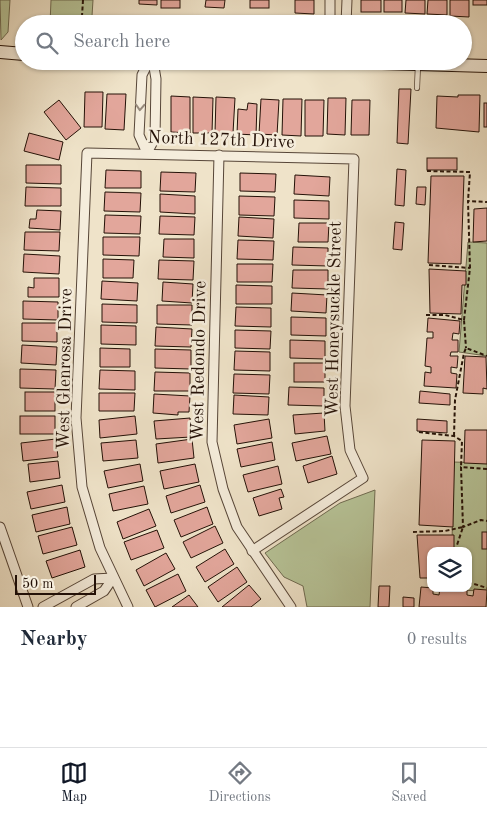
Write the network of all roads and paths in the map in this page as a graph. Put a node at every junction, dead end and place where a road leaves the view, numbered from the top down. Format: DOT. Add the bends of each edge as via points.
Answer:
graph roads {
  1 [pos="83,0"];
  2 [pos="330,0"];
  3 [pos="347,0"];
  4 [pos="82,15"];
  5 [pos="330,15"];
  6 [pos="346,15"];
  7 [pos="0,52"];
  8 [pos="15,53"];
  9 [pos="472,66"];
  10 [pos="487,66"];
  11 [pos="144,70"];
  12 [pos="154,70"];
  13 [pos="418,70"];
  14 [pos="416,88"];
  15 [pos="87,153"];
  16 [pos="147,153"];
  17 [pos="219,155"];
  18 [pos="354,159"];
  19 [pos="427,171"];
  20 [pos="468,201"];
  21 [pos="487,202"];
  22 [pos="429,265"];
  23 [pos="470,268"];
  24 [pos="426,315"];
  25 [pos="464,320"];
  26 [pos="466,348"];
  27 [pos="487,356"];
  28 [pos="419,432"];
  29 [pos="454,436"];
  30 [pos="460,467"];
  31 [pos="487,469"];
  32 [pos="487,521"];
  33 [pos="0,527"];
  34 [pos="463,527"];
  35 [pos="413,532"];
  36 [pos="457,547"];
  37 [pos="252,551"];
  38 [pos="113,578"];
  39 [pos="472,583"];
  40 [pos="487,588"];
  41 [pos="28,607"];
  42 [pos="43,607"];
  43 [pos="76,607"];
  44 [pos="128,607"];
  45 [pos="291,607"];
  1 -- 4 [label="path"];
  2 -- 5 [label="street"];
  3 -- 6 [label="street"];
  7 -- 8 [label="street"];
  9 -- 10 [label="street"];
  11 -- 16 [label="street, one-way" via="139,135"];
  12 -- 16 [label="street" via="155,138"];
  13 -- 14 [label="lane"];
  15 -- 16 [label="street, North 127th Drive"];
  15 -- 38 [label="street, West Glenrosa Drive" via="76,418 82,488 100,548"];
  16 -- 17 [label="street, North 127th Drive"];
  17 -- 18 [label="street, North 127th Drive"];
  17 -- 37 [label="street, West Redondo Drive" via="212,442 223,489 237,528"];
  18 -- 37 [label="street, West Honeysuckle Street" via="345,406 350,450 363,478"];
  19 -- 20 [label="path" via="470,172"];
  20 -- 21 [label="path"];
  20 -- 23 [label="path"];
  22 -- 23 [label="path"];
  23 -- 25 [label="path"];
  24 -- 25 [label="path"];
  25 -- 26 [label="path"];
  26 -- 27 [label="path"];
  26 -- 29 [label="path" via="456,398"];
  28 -- 29 [label="path"];
  29 -- 30 [label="path" via="462,441"];
  30 -- 31 [label="path"];
  30 -- 34 [label="path"];
  32 -- 34 [label="path"];
  33 -- 41 [label="street"];
  34 -- 35 [label="path"];
  34 -- 36 [label="path"];
  37 -- 45 [label="street, West Redondo Drive"];
  38 -- 42 [label="street" via="94,579"];
  38 -- 43 [label="street" via="104,591"];
  38 -- 44 [label="street, West Glenrosa Drive"];
  39 -- 40 [label="path"];
}
